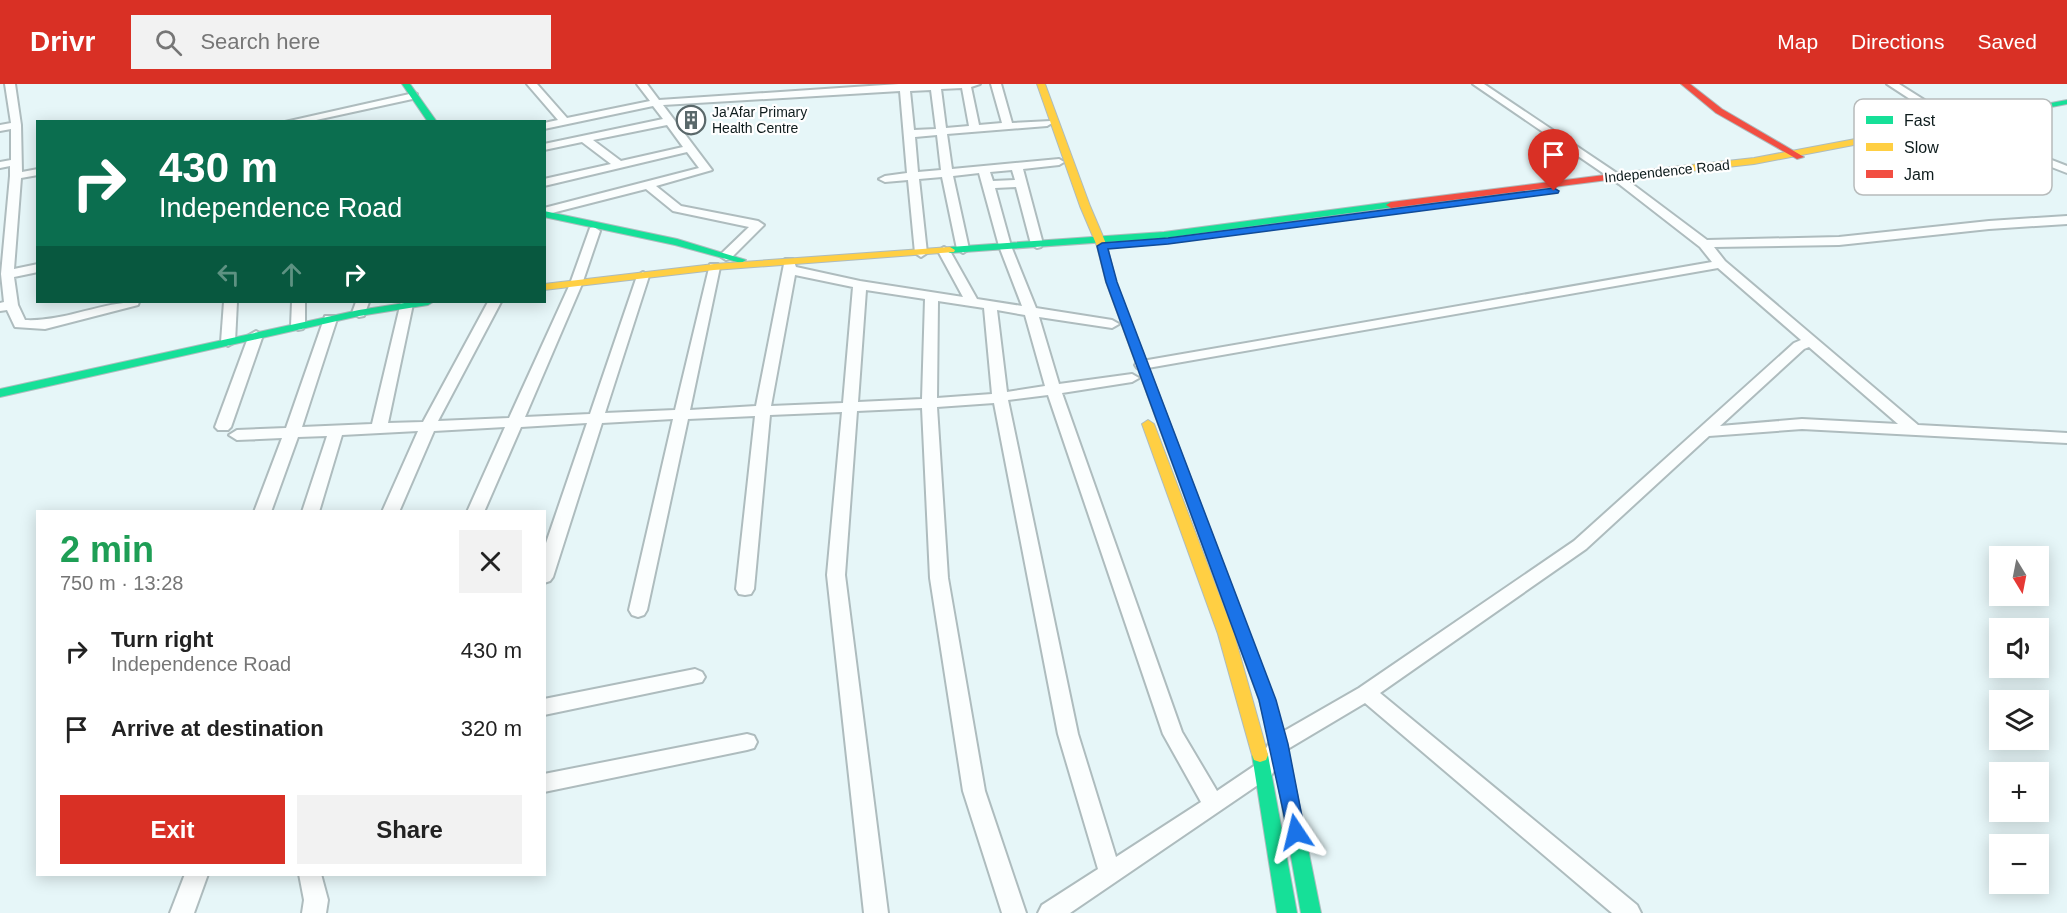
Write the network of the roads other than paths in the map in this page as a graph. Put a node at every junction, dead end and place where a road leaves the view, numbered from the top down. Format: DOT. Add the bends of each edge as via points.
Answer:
graph roads {
  1 [pos="10,84"];
  2 [pos="406,84"];
  3 [pos="531,84"];
  4 [pos="966,84"];
  5 [pos="975,84"];
  6 [pos="996,84"];
  7 [pos="1034,84"];
  8 [pos="1041,84"];
  9 [pos="1478,84"];
  10 [pos="1685,84"];
  11 [pos="1892,84"];
  12 [pos="936,85"];
  13 [pos="646,86"];
  14 [pos="905,86"];
  15 [pos="877,87"];
  16 [pos="810,89"];
  17 [pos="417,90"];
  18 [pos="1915,99"];
  19 [pos="2067,102"];
  20 [pos="654,103"];
  21 [pos="2052,105"];
  22 [pos="2067,108"];
  23 [pos="2052,111"];
  24 [pos="298,120"];
  25 [pos="432,120"];
  26 [pos="443,120"];
  27 [pos="564,121"];
  28 [pos="669,121"];
  29 [pos="1047,123"];
  30 [pos="16,125"];
  31 [pos="546,126"];
  32 [pos="1008,126"];
  33 [pos="0,128"];
  34 [pos="975,129"];
  35 [pos="943,131"];
  36 [pos="909,134"];
  37 [pos="585,139"];
  38 [pos="546,147"];
  39 [pos="691,148"];
  40 [pos="1854,148"];
  41 [pos="1801,158"];
  42 [pos="16,162"];
  43 [pos="1059,162"];
  44 [pos="2052,164"];
  45 [pos="0,165"];
  46 [pos="619,165"];
  47 [pos="1017,167"];
  48 [pos="2067,170"];
  49 [pos="36,172"];
  50 [pos="948,174"];
  51 [pos="16,177"];
  52 [pos="914,177"];
  53 [pos="986,177"];
  54 [pos="885,179"];
  55 [pos="1619,179"];
  56 [pos="546,183"];
  57 [pos="1023,183"];
  58 [pos="649,186"];
  59 [pos="546,212"];
  60 [pos="546,213"];
  61 [pos="2067,220"];
  62 [pos="546,221"];
  63 [pos="594,231"];
  64 [pos="1093,243"];
  65 [pos="1037,244"];
  66 [pos="1704,244"];
  67 [pos="1005,246"];
  68 [pos="963,249"];
  69 [pos="945,251"];
  70 [pos="921,253"];
  71 [pos="730,261"];
  72 [pos="1720,264"];
  73 [pos="789,266"];
  74 [pos="714,267"];
  75 [pos="36,268"];
  76 [pos="7,274"];
  77 [pos="643,276"];
  78 [pos="576,284"];
  79 [pos="860,285"];
  80 [pos="546,287"];
  81 [pos="932,296"];
  82 [pos="129,303"];
  83 [pos="230,303"];
  84 [pos="298,303"];
  85 [pos="414,303"];
  86 [pos="493,303"];
  87 [pos="406,304"];
  88 [pos="982,304"];
  89 [pos="5,306"];
  90 [pos="360,307"];
  91 [pos="1031,312"];
  92 [pos="330,319"];
  93 [pos="1112,324"];
  94 [pos="298,326"];
  95 [pos="256,335"];
  96 [pos="1811,341"];
  97 [pos="228,342"];
  98 [pos="1142,364"];
  99 [pos="1134,383"];
  100 [pos="1053,389"];
  101 [pos="0,393"];
  102 [pos="1000,397"];
  103 [pos="929,403"];
  104 [pos="848,406"];
  105 [pos="1143,410"];
  106 [pos="763,411"];
  107 [pos="681,414"];
  108 [pos="597,418"];
  109 [pos="513,422"];
  110 [pos="428,426"];
  111 [pos="379,429"];
  112 [pos="1913,429"];
  113 [pos="336,431"];
  114 [pos="1702,432"];
  115 [pos="292,433"];
  116 [pos="2067,438"];
  117 [pos="1195,502"];
  118 [pos="1178,504"];
  119 [pos="263,510"];
  120 [pos="311,510"];
  121 [pos="391,510"];
  122 [pos="476,510"];
  123 [pos="546,571"];
  124 [pos="745,589"];
  125 [pos="638,610"];
  126 [pos="695,677"];
  127 [pos="1366,693"];
  128 [pos="546,707"];
  129 [pos="747,742"];
  130 [pos="1279,744"];
  131 [pos="1264,770"];
  132 [pos="546,783"];
  133 [pos="1214,805"];
  134 [pos="1110,873"];
  135 [pos="196,876"];
  136 [pos="310,876"];
  137 [pos="182,913"];
  138 [pos="314,913"];
  139 [pos="876,913"];
  140 [pos="1014,913"];
  141 [pos="1050,913"];
  142 [pos="1287,913"];
  143 [pos="1311,913"];
  144 [pos="1629,913"];
  1 -- 30 [label="street"];
  2 -- 17 [label="main road"];
  3 -- 27 [label="street"];
  4 -- 5 [label="street"];
  4 -- 12 [label="street"];
  4 -- 34 [label="street"];
  6 -- 32 [label="street"];
  7 -- 29 [label="main road"];
  8 -- 64 [label="main road"];
  9 -- 55 [label="street"];
  10 -- 41 [label="main road" via="1719,111"];
  11 -- 18 [label="street"];
  12 -- 14 [label="street"];
  12 -- 35 [label="street"];
  13 -- 20 [label="street"];
  14 -- 15 [label="street"];
  14 -- 36 [label="street"];
  15 -- 16 [label="street"];
  16 -- 20 [label="street"];
  17 -- 24 [label="street"];
  17 -- 25 [label="main road"];
  17 -- 26 [label="main road"];
  19 -- 21 [label="main road, Independence Road"];
  20 -- 27 [label="street"];
  20 -- 28 [label="street"];
  22 -- 23 [label="main road, Independence Road"];
  27 -- 31 [label="street"];
  28 -- 37 [label="street"];
  28 -- 39 [label="street"];
  29 -- 32 [label="street"];
  29 -- 43 [label="main road"];
  30 -- 33 [label="street"];
  30 -- 42 [label="street"];
  32 -- 34 [label="street"];
  34 -- 35 [label="street"];
  35 -- 36 [label="street"];
  35 -- 50 [label="street"];
  36 -- 52 [label="street"];
  37 -- 38 [label="street"];
  37 -- 46 [label="street"];
  39 -- 46 [label="street"];
  39 -- 58 [label="street" via="706,170"];
  40 -- 41 [label="main road, Independence Road"];
  41 -- 55 [label="main road, Independence Road"];
  42 -- 45 [label="street"];
  42 -- 51 [label="street"];
  43 -- 47 [label="street"];
  43 -- 64 [label="main road"];
  44 -- 48 [label="street"];
  46 -- 56 [label="street"];
  47 -- 53 [label="street"];
  47 -- 57 [label="street"];
  49 -- 51 [label="street"];
  50 -- 52 [label="street"];
  50 -- 53 [label="street"];
  50 -- 68 [label="street"];
  51 -- 76 [label="street"];
  52 -- 54 [label="street"];
  52 -- 70 [label="street"];
  53 -- 57 [label="street"];
  53 -- 67 [label="street"];
  55 -- 64 [label="main road, Independence Road" via="1168,241"];
  55 -- 66 [label="street"];
  57 -- 65 [label="street"];
  58 -- 59 [label="street"];
  58 -- 71 [label="street" via="677,209 758,225"];
  60 -- 71 [label="main road" via="677,242"];
  61 -- 66 [label="street" via="1839,241"];
  62 -- 63 [label="main road"];
  63 -- 71 [label="main road"];
  63 -- 78 [label="street"];
  64 -- 65 [label="main road, Independence Road"];
  64 -- 93 [label="main road"];
  64 -- 98 [label="main road"];
  65 -- 67 [label="main road, Independence Road"];
  66 -- 72 [label="street"];
  67 -- 68 [label="main road, Independence Road"];
  67 -- 91 [label="street"];
  68 -- 69 [label="main road, Independence Road"];
  69 -- 70 [label="main road, Independence Road"];
  69 -- 88 [label="street"];
  70 -- 73 [label="main road, Independence Road"];
  71 -- 73 [label="main road, Independence Road"];
  71 -- 74 [label="main road"];
  72 -- 96 [label="street"];
  72 -- 98 [label="street"];
  73 -- 79 [label="street"];
  73 -- 106 [label="street"];
  74 -- 77 [label="main road"];
  74 -- 107 [label="street"];
  75 -- 76 [label="street"];
  76 -- 89 [label="street"];
  77 -- 78 [label="main road"];
  77 -- 108 [label="street"];
  78 -- 80 [label="main road"];
  78 -- 109 [label="street"];
  79 -- 81 [label="street"];
  79 -- 104 [label="street"];
  81 -- 88 [label="street"];
  81 -- 103 [label="street"];
  82 -- 89 [label="street" via="32,326 20,324"];
  83 -- 97 [label="street"];
  84 -- 94 [label="street"];
  85 -- 87 [label="main road"];
  86 -- 110 [label="street"];
  87 -- 90 [label="main road"];
  87 -- 111 [label="street"];
  88 -- 91 [label="street"];
  88 -- 102 [label="street"];
  90 -- 92 [label="main road"];
  91 -- 93 [label="street"];
  91 -- 100 [label="street"];
  92 -- 94 [label="main road"];
  92 -- 115 [label="street"];
  93 -- 99 [label="main road"];
  94 -- 95 [label="main road"];
  95 -- 97 [label="main road"];
  95 -- 115 [label="street" via="230,431"];
  96 -- 112 [label="street"];
  96 -- 114 [label="street" via="1798,346"];
  97 -- 101 [label="main road"];
  98 -- 117 [label="main road"];
  99 -- 100 [label="street"];
  100 -- 102 [label="street"];
  100 -- 133 [label="street" via="1173,734"];
  102 -- 103 [label="street"];
  102 -- 134 [label="street" via="1068,734"];
  103 -- 104 [label="street"];
  103 -- 140 [label="street" via="939,578 974,790"];
  104 -- 106 [label="street"];
  104 -- 139 [label="street" via="836,575"];
  105 -- 118 [label="main road"];
  106 -- 107 [label="street"];
  106 -- 124 [label="street"];
  107 -- 108 [label="street"];
  107 -- 125 [label="street"];
  108 -- 109 [label="street"];
  108 -- 123 [label="street"];
  109 -- 110 [label="street"];
  109 -- 122 [label="street"];
  110 -- 111 [label="street"];
  110 -- 121 [label="street"];
  111 -- 113 [label="street"];
  112 -- 114 [label="street" via="1802,424"];
  112 -- 116 [label="street"];
  113 -- 115 [label="street"];
  113 -- 120 [label="street"];
  114 -- 127 [label="street" via="1580,545"];
  115 -- 119 [label="street"];
  117 -- 118 [label="main road"];
  117 -- 130 [label="main road" via="1268,700"];
  118 -- 131 [label="main road" via="1226,634"];
  126 -- 128 [label="street"];
  127 -- 130 [label="street"];
  127 -- 144 [label="street"];
  129 -- 132 [label="street"];
  130 -- 131 [label="street"];
  130 -- 143 [label="main road"];
  131 -- 133 [label="street"];
  131 -- 142 [label="main road"];
  133 -- 134 [label="street"];
  134 -- 141 [label="street"];
  135 -- 137 [label="street"];
  136 -- 138 [label="street" via="316,900"];
}
